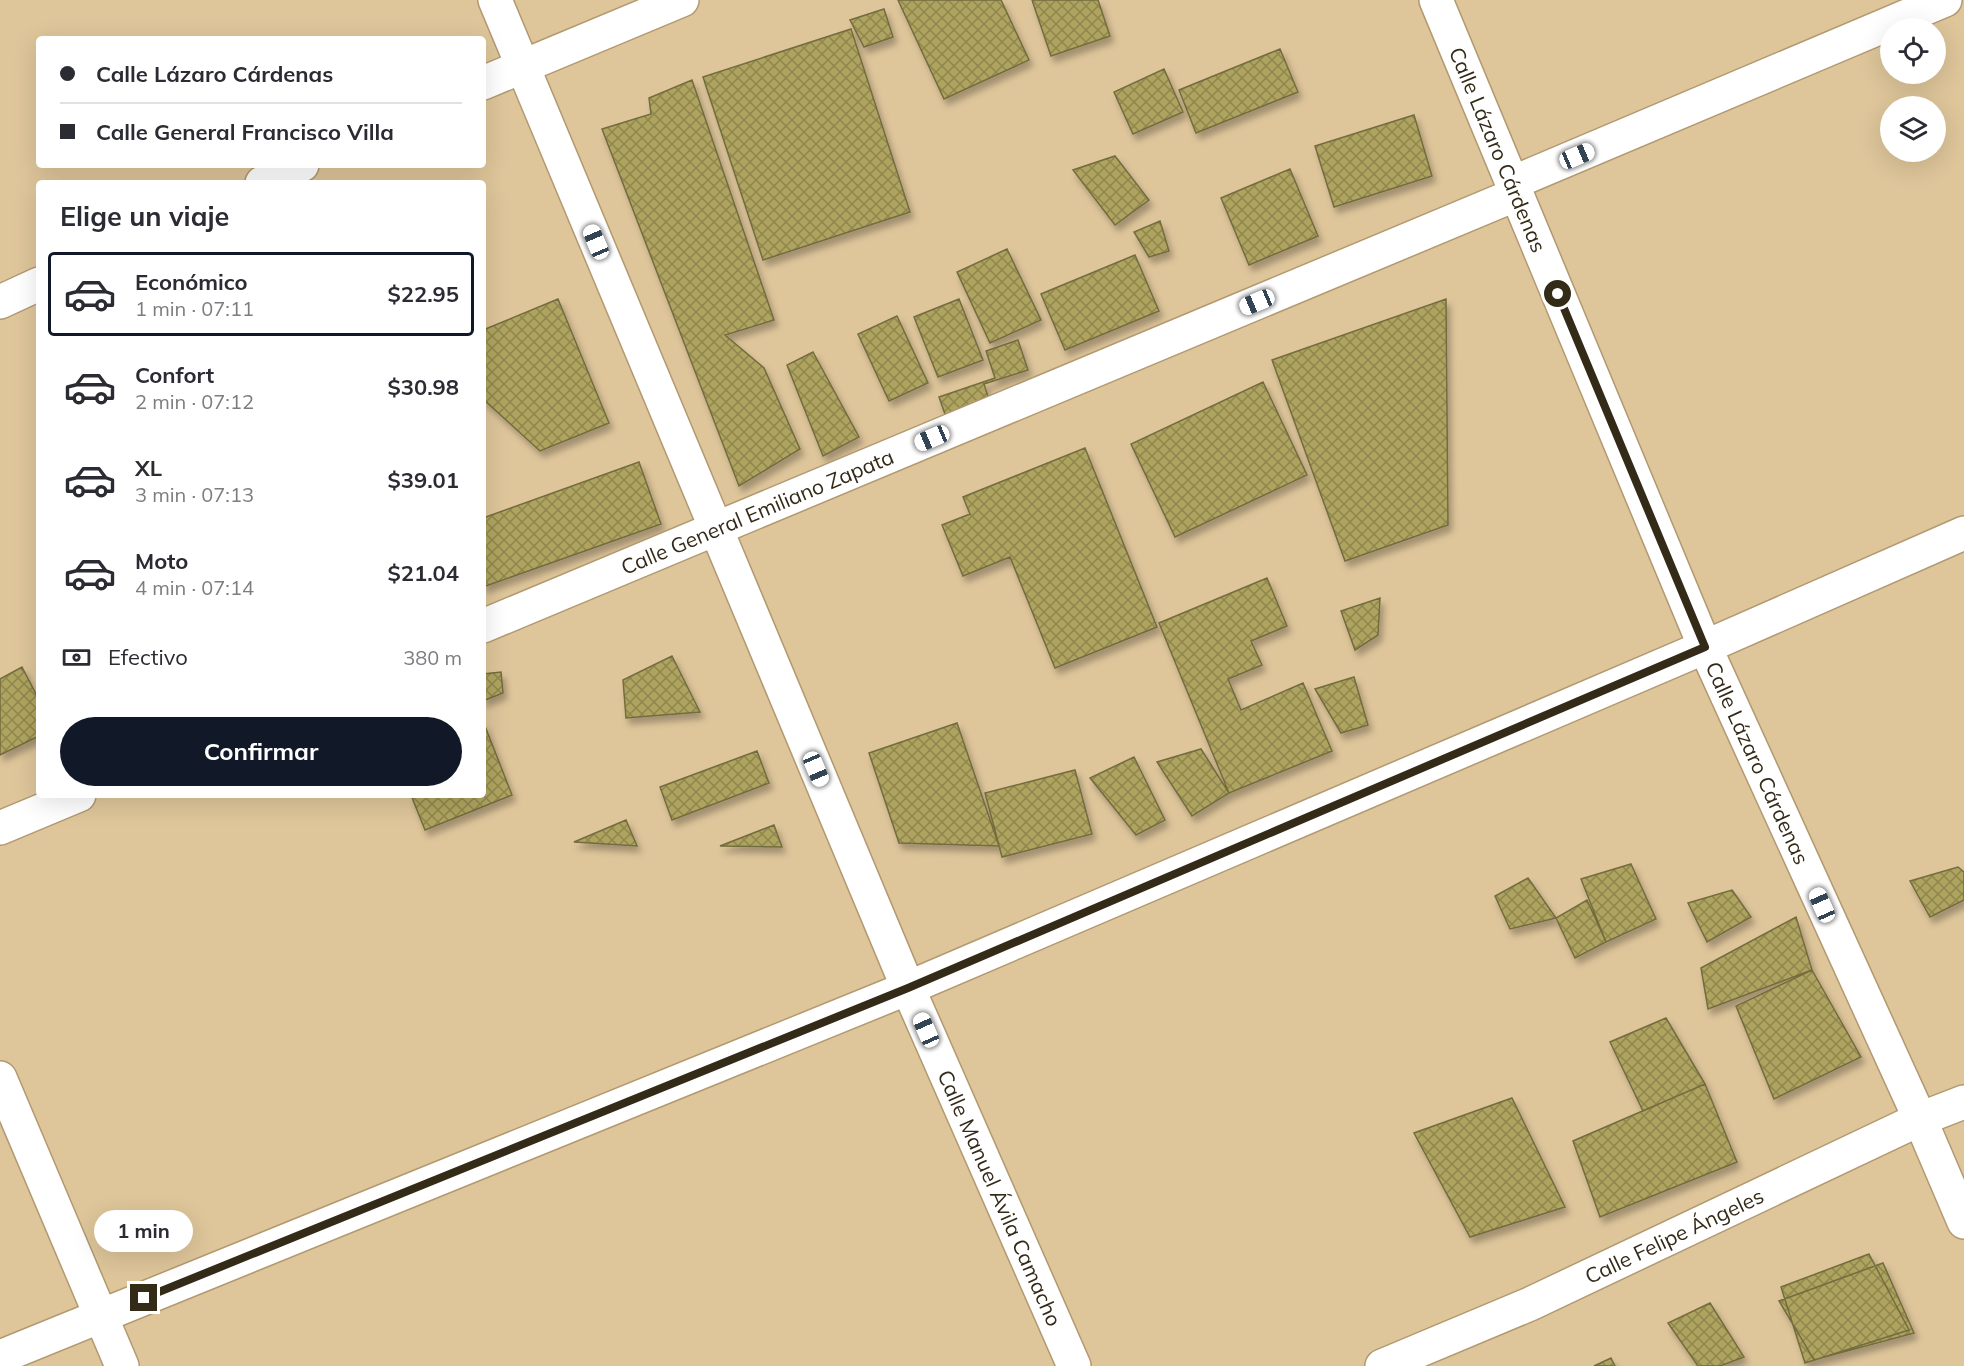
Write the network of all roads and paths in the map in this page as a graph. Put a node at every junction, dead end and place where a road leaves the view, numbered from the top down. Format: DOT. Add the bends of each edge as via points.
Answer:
graph roads {
  1 [pos="495,0"];
  2 [pos="682,0"];
  3 [pos="1436,0"];
  4 [pos="1945,0"];
  5 [pos="522,65"];
  6 [pos="486,82"];
  7 [pos="295,168"];
  8 [pos="269,180"];
  9 [pos="1512,183"];
  10 [pos="36,285"];
  11 [pos="0,302"];
  12 [pos="716,528"];
  13 [pos="1964,533"];
  14 [pos="486,625"];
  15 [pos="1705,647"];
  16 [pos="72,798"];
  17 [pos="0,828"];
  18 [pos="908,988"];
  19 [pos="0,1078"];
  20 [pos="1964,1102"];
  21 [pos="1920,1119"];
  22 [pos="1964,1222"];
  23 [pos="100,1315"];
  24 [pos="0,1357"];
  25 [pos="122,1366"];
  26 [pos="1074,1366"];
  27 [pos="1382,1366"];
  1 -- 5 [label="street, Calle Manuel Ávila Camacho"];
  2 -- 5 [label="street"];
  3 -- 9 [label="street, Calle Lázaro Cárdenas"];
  4 -- 9 [label="street"];
  5 -- 6 [label="street"];
  5 -- 12 [label="street, Calle Manuel Ávila Camacho"];
  7 -- 8 [label="street"];
  9 -- 12 [label="street, Calle General Emiliano Zapata" via="1517,194"];
  9 -- 15 [label="street, Calle Lázaro Cárdenas"];
  10 -- 11 [label="street"];
  12 -- 14 [label="street, Calle General Emiliano Zapata"];
  12 -- 18 [label="street, Calle Manuel Ávila Camacho"];
  13 -- 15 [label="street"];
  15 -- 18 [label="street"];
  15 -- 21 [label="street, Calle Lázaro Cárdenas"];
  16 -- 17 [label="street"];
  18 -- 23 [label="street"];
  18 -- 26 [label="street, Calle Manuel Ávila Camacho"];
  19 -- 23 [label="street"];
  20 -- 21 [label="street, Calle Felipe Ángeles"];
  21 -- 22 [label="street, Calle Lázaro Cárdenas"];
  21 -- 27 [label="street, Calle Felipe Ángeles" via="1530,1304"];
  23 -- 24 [label="street"];
  23 -- 25 [label="street"];
}
